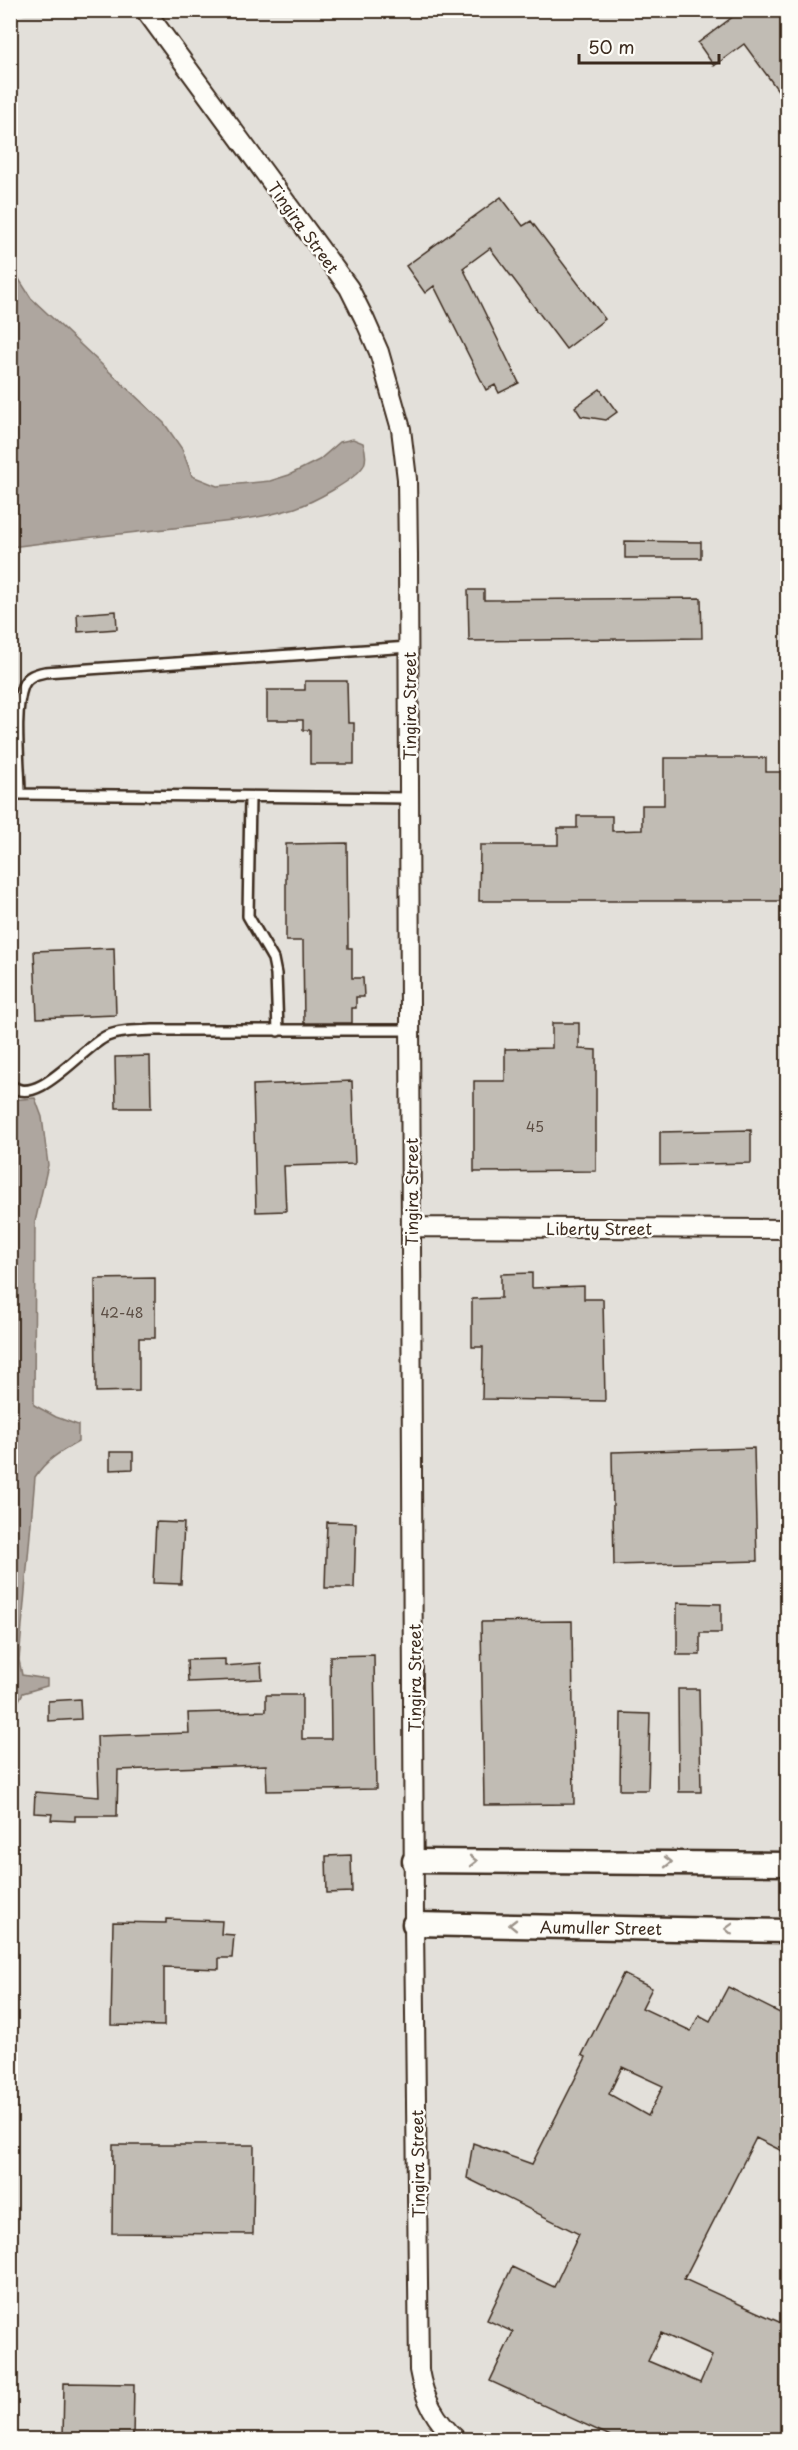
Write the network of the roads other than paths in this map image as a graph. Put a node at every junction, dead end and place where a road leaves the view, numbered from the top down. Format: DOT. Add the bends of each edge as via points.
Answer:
graph roads {
  1 [pos="145,10"];
  2 [pos="409,647"];
  3 [pos="249,797"];
  4 [pos="410,798"];
  5 [pos="411,1030"];
  6 [pos="278,1031"];
  7 [pos="10,1084"];
  8 [pos="411,1227"];
  9 [pos="788,1229"];
  10 [pos="414,1861"];
  11 [pos="788,1864"];
  12 [pos="414,1924"];
  13 [pos="788,1931"];
  14 [pos="457,2439"];
  1 -- 2 [label="street, Tingira Street" via="349,288 379,352 401,429 407,480"];
  2 -- 3 [label="lane" via="45,672 32,675 23,686 19,712 20,794"];
  2 -- 4 [label="street, Tingira Street"];
  3 -- 4 [label="lane"];
  3 -- 6 [label="lane" via="248,916 273,958"];
  4 -- 5 [label="street, Tingira Street"];
  5 -- 6 [label="lane"];
  5 -- 8 [label="street, Tingira Street"];
  6 -- 7 [label="lane" via="119,1033 98,1041 34,1091 23,1091"];
  8 -- 9 [label="street, Liberty Street"];
  8 -- 10 [label="street, Tingira Street"];
  10 -- 11 [label="street, one-way"];
  10 -- 12 [label="street, Tingira Street"];
  13 -- 12 [label="street, Aumuller Street, one-way"];
  12 -- 14 [label="street, Tingira Street" via="419,2370 428,2404"];
}
